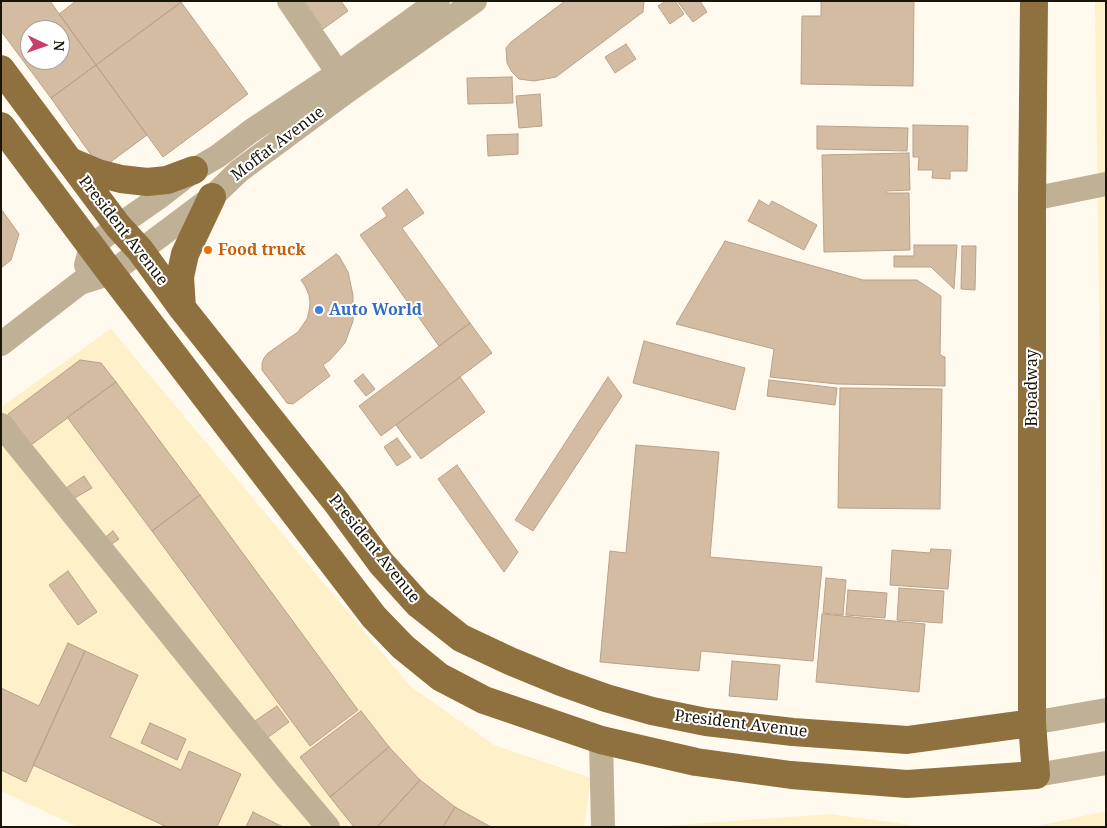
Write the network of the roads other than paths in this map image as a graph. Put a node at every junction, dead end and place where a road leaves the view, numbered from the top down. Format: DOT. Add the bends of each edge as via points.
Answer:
graph roads {
  1 [pos="289,1"];
  2 [pos="438,1"];
  3 [pos="475,1"];
  4 [pos="1034,1"];
  5 [pos="1,69"];
  6 [pos="338,73"];
  7 [pos="1,126"];
  8 [pos="70,161"];
  9 [pos="194,170"];
  10 [pos="1106,184"];
  11 [pos="212,197"];
  12 [pos="1032,199"];
  13 [pos="118,226"];
  14 [pos="91,247"];
  15 [pos="140,250"];
  16 [pos="111,273"];
  17 [pos="80,283"];
  18 [pos="182,308"];
  19 [pos="1,344"];
  20 [pos="1,425"];
  21 [pos="278,429"];
  22 [pos="247,450"];
  23 [pos="561,682"];
  24 [pos="1106,710"];
  25 [pos="553,723"];
  26 [pos="1032,723"];
  27 [pos="601,740"];
  28 [pos="1106,763"];
  29 [pos="1036,775"];
  30 [pos="328,827"];
  31 [pos="603,827"];
  1 -- 6 [label="street"];
  2 -- 6 [label="street, Moffat Avenue"];
  3 -- 11 [label="street, Moffat Avenue" via="346,92 240,171"];
  4 -- 12 [label="main road, Broadway"];
  5 -- 8 [label="main road, President Avenue"];
  6 -- 9 [label="street, Moffat Avenue"];
  7 -- 14 [label="main road, President Avenue"];
  8 -- 9 [label="main road" via="98,173 147,182 167,180"];
  8 -- 13 [label="main road, President Avenue"];
  9 -- 13 [label="street, Moffat Avenue"];
  10 -- 12 [label="street"];
  11 -- 15 [label="street, Moffat Avenue"];
  11 -- 18 [label="main road" via="185,254 180,276"];
  12 -- 26 [label="main road, Broadway"];
  13 -- 14 [label="street, Moffat Avenue"];
  13 -- 15 [label="main road, President Avenue"];
  14 -- 16 [label="main road, President Avenue"];
  14 -- 17 [label="street"];
  15 -- 16 [label="street, Moffat Avenue"];
  15 -- 18 [label="main road, President Avenue"];
  16 -- 17 [label="street, Moffat Avenue"];
  16 -- 22 [label="main road, President Avenue"];
  17 -- 19 [label="street, Moffat Avenue"];
  18 -- 21 [label="main road, President Avenue"];
  20 -- 30 [label="street"];
  21 -- 22 [label="main road"];
  21 -- 23 [label="main road, President Avenue" via="381,563 418,604 461,638"];
  22 -- 25 [label="main road, President Avenue" via="374,617 404,647 440,677 484,700"];
  23 -- 25 [label="main road"];
  23 -- 26 [label="main road, President Avenue" via="652,711 706,722 792,732 907,740"];
  24 -- 26 [label="street, President Avenue"];
  25 -- 27 [label="main road, President Avenue"];
  26 -- 29 [label="main road, Broadway"];
  27 -- 29 [label="main road, President Avenue" via="696,762 791,775 907,784"];
  27 -- 31 [label="street"];
  28 -- 29 [label="street, President Avenue"];
}
